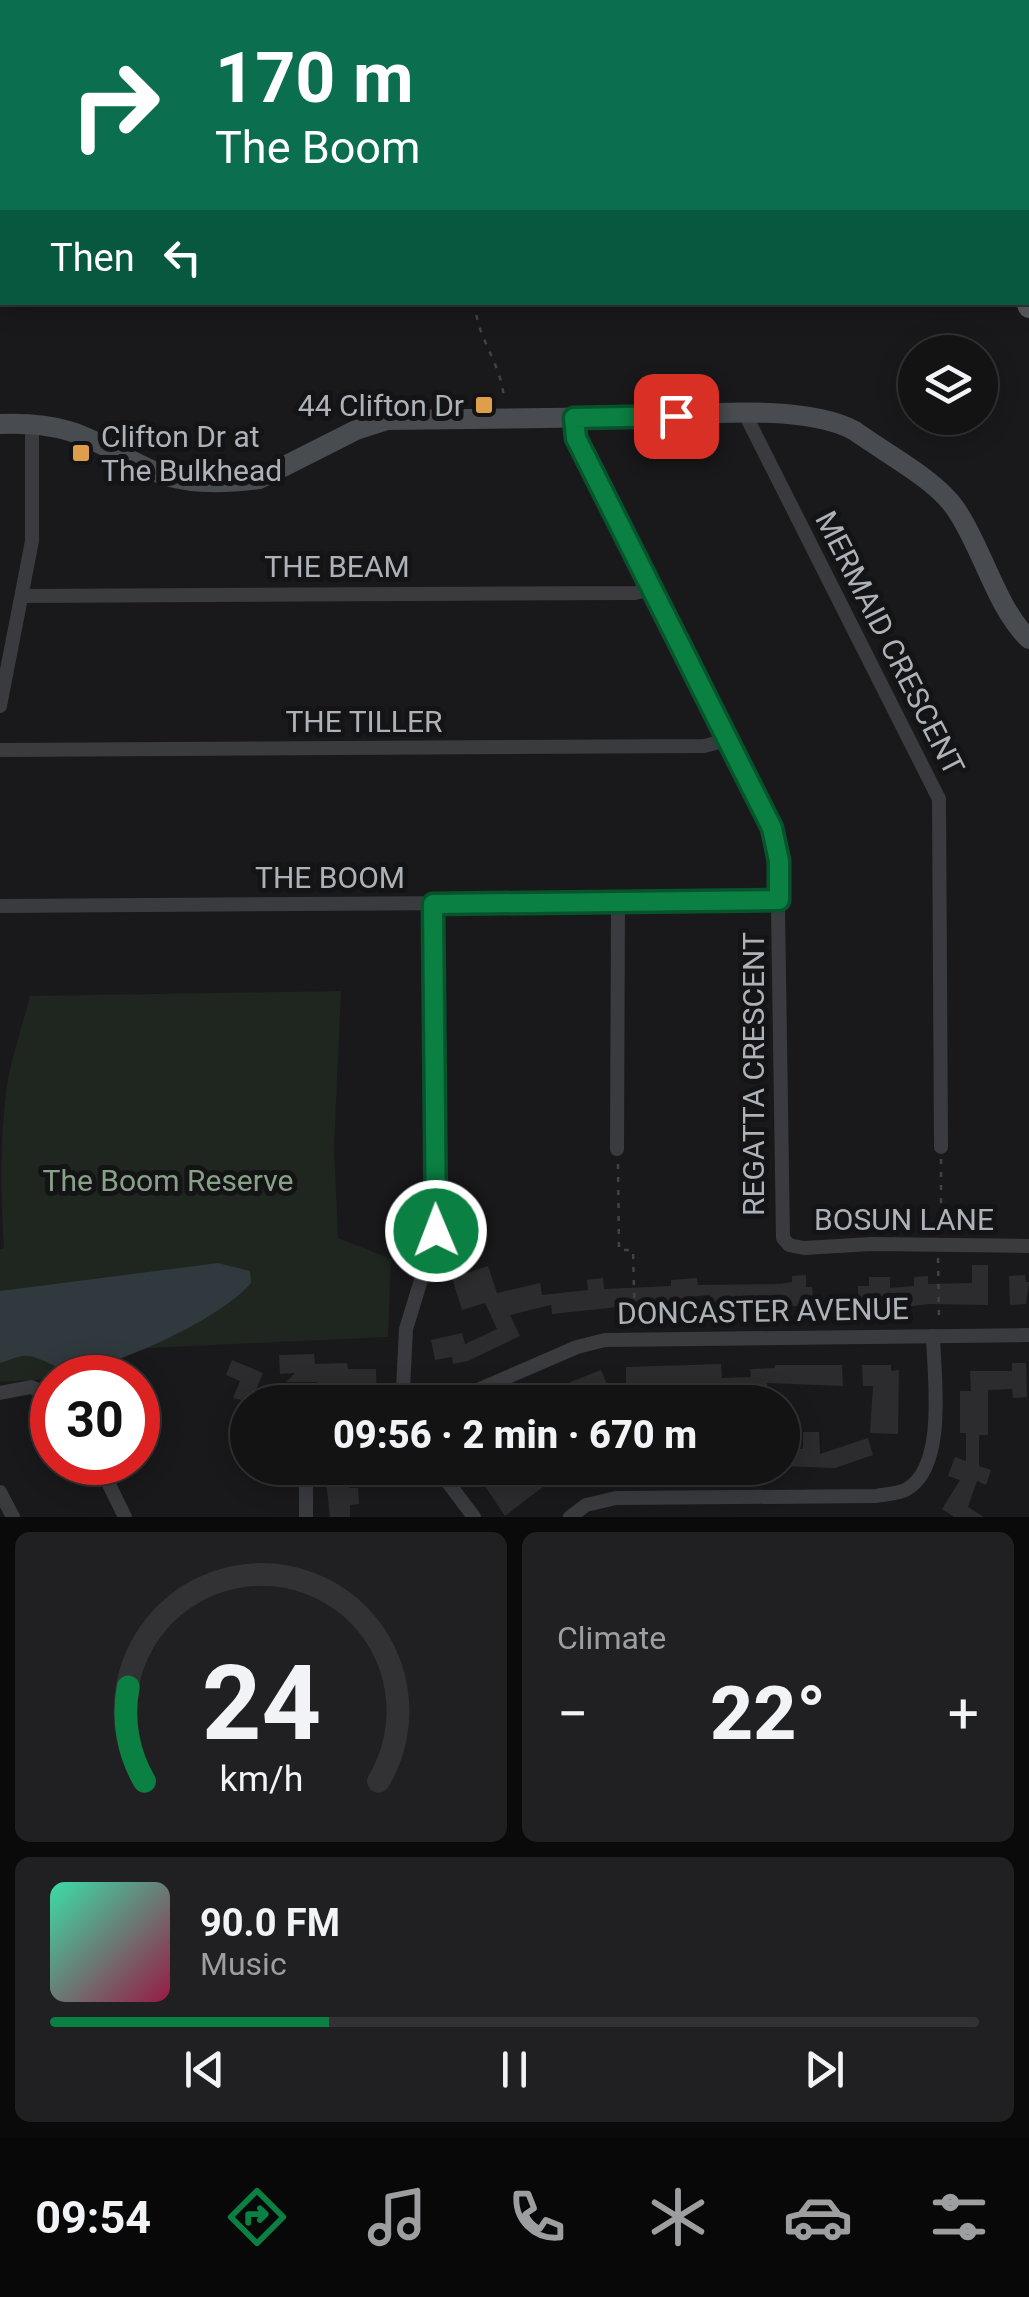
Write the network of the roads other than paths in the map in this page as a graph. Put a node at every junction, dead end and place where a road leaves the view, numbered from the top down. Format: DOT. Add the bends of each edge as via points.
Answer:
graph roads {
  1 [pos="745,414"];
  2 [pos="574,418"];
  3 [pos="32,423"];
  4 [pos="0,424"];
  5 [pos="652,590"];
  6 [pos="23,596"];
  7 [pos="1029,638"];
  8 [pos="0,706"];
  9 [pos="728,740"];
  10 [pos="0,750"];
  11 [pos="779,900"];
  12 [pos="618,903"];
  13 [pos="433,904"];
  14 [pos="0,906"];
  15 [pos="940,1148"];
  16 [pos="618,1149"];
  17 [pos="783,1238"];
  18 [pos="1029,1246"];
  19 [pos="1029,1335"];
  20 [pos="936,1336"];
  21 [pos="404,1385"];
  22 [pos="490,1385"];
  23 [pos="30,1387"];
  24 [pos="0,1393"];
  25 [pos="109,1485"];
  26 [pos="306,1485"];
  27 [pos="450,1485"];
  28 [pos="0,1492"];
  29 [pos="13,1517"];
  30 [pos="125,1517"];
  31 [pos="306,1517"];
  32 [pos="474,1517"];
  33 [pos="570,1517"];
  1 -- 2 [label="street"];
  1 -- 7 [label="street" via="842,424 946,497"];
  1 -- 15 [label="street, MERMAID CRESCENT" via="939,799"];
  2 -- 3 [label="street" via="387,420 258,479 225,482 165,476 72,432"];
  2 -- 5 [label="street, REGATTA CRESCENT" via="576,438"];
  3 -- 4 [label="street"];
  3 -- 6 [label="street" via="32,541"];
  5 -- 6 [label="street, THE BEAM"];
  5 -- 9 [label="street, REGATTA CRESCENT"];
  6 -- 8 [label="street"];
  9 -- 10 [label="street, THE TILLER" via="704,746"];
  9 -- 11 [label="street, REGATTA CRESCENT" via="772,828"];
  11 -- 12 [label="street, THE BOOM"];
  11 -- 17 [label="street, REGATTA CRESCENT"];
  12 -- 13 [label="street, THE BOOM"];
  12 -- 16 [label="street"];
  13 -- 14 [label="street, THE BOOM"];
  13 -- 21 [label="street" via="436,1231 406,1329"];
  17 -- 18 [label="street, BOSUN LANE" via="804,1248"];
  19 -- 20 [label="street, DONCASTER AVENUE"];
  20 -- 22 [label="street, DONCASTER AVENUE" via="635,1338 578,1347"];
  20 -- 33 [label="street" via="934,1443 927,1468 907,1489 876,1496 616,1498"];
  23 -- 24 [label="street"];
  25 -- 30 [label="street"];
  26 -- 31 [label="street"];
  27 -- 32 [label="street"];
  28 -- 29 [label="street"];
}
